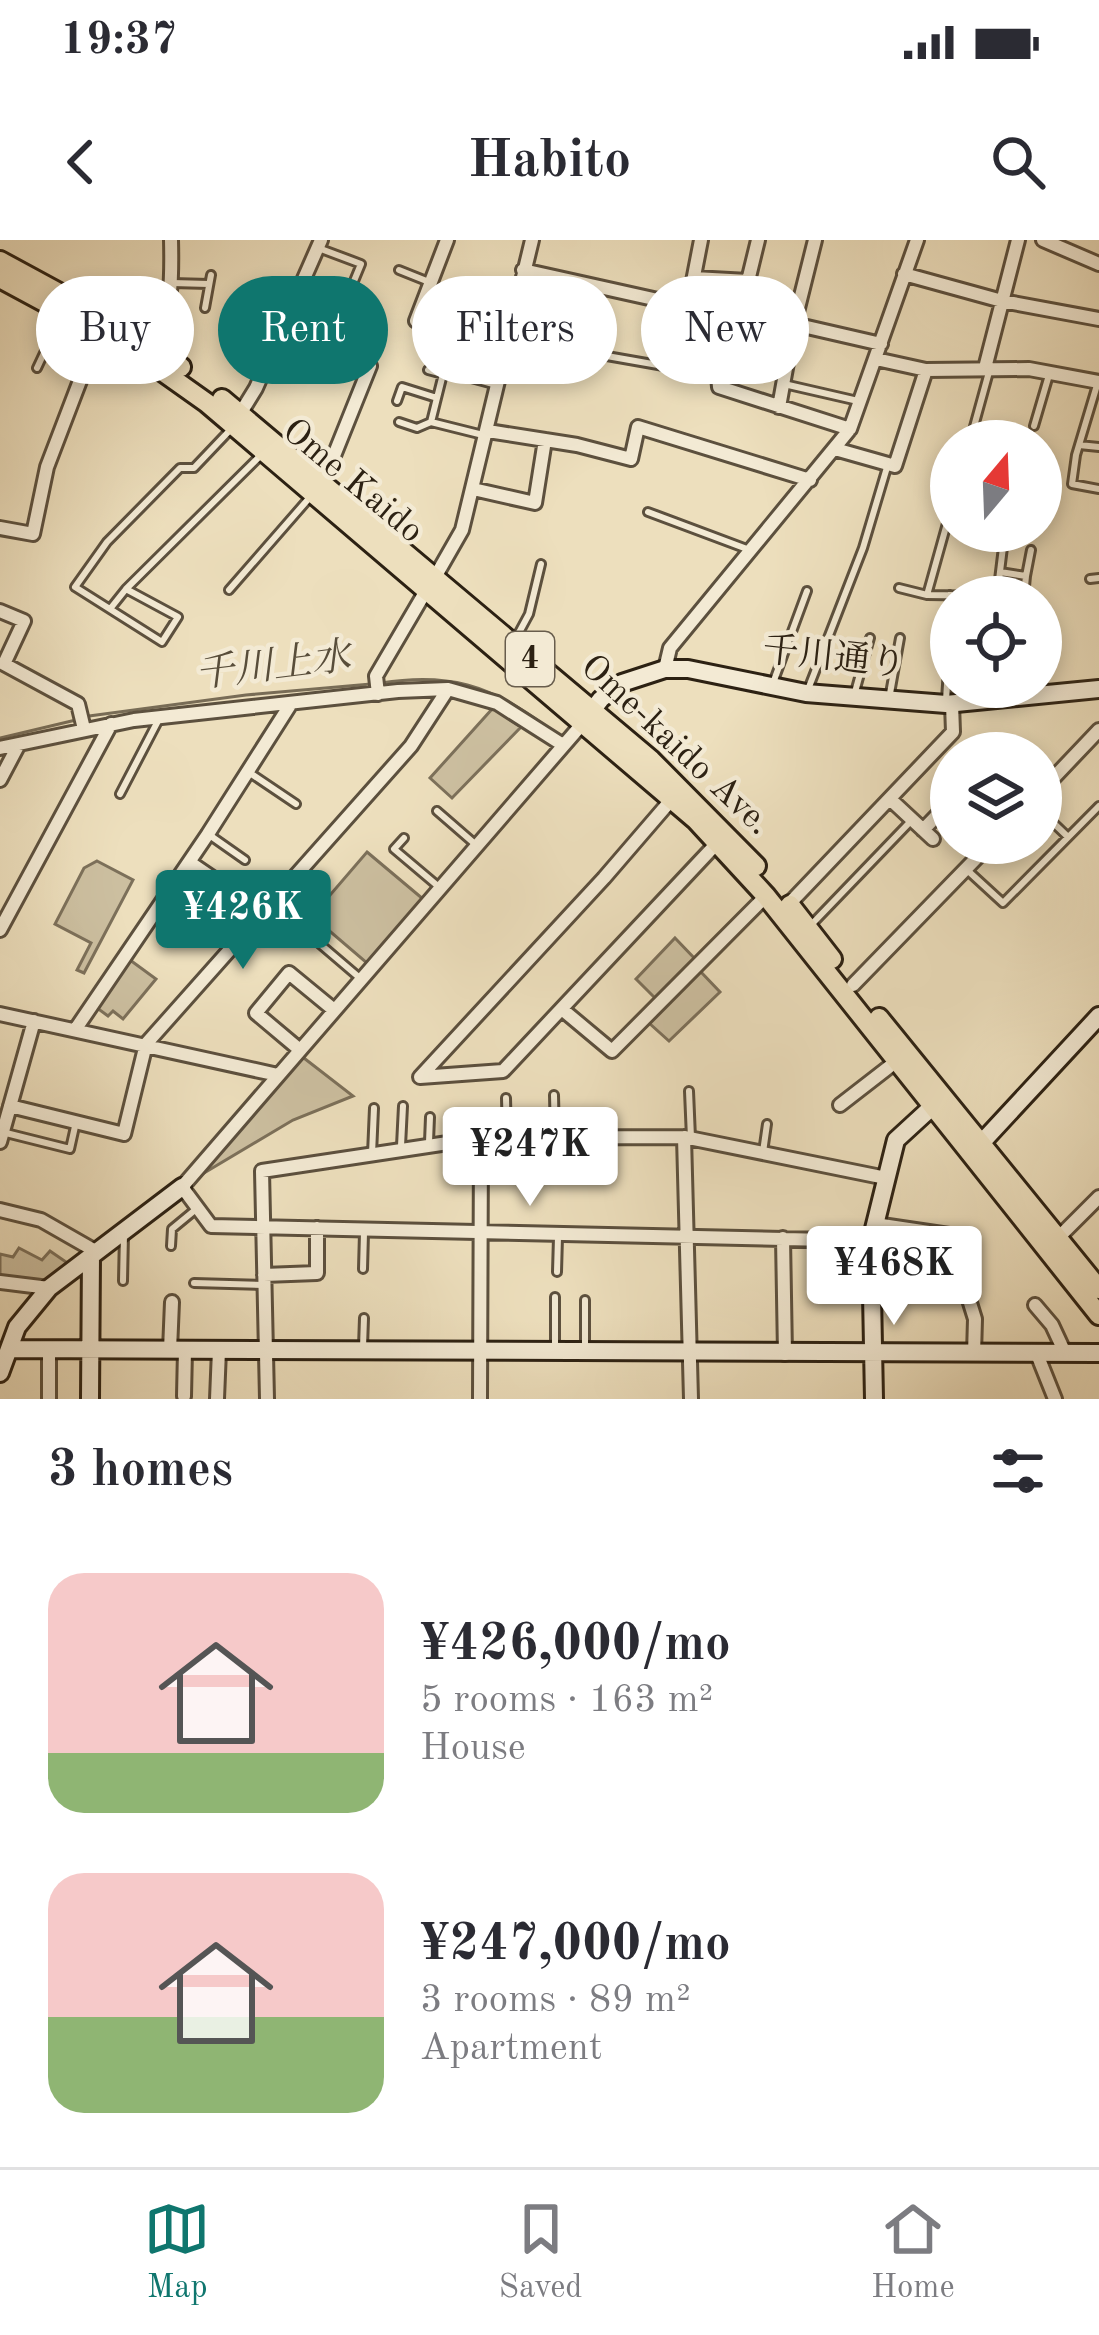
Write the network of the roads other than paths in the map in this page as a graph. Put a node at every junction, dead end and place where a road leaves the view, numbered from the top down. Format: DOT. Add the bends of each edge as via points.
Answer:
graph roads {
  1 [pos="171,240"];
  2 [pos="447,240"];
  3 [pos="532,240"];
  4 [pos="701,240"];
  5 [pos="758,240"];
  6 [pos="815,240"];
  7 [pos="917,240"];
  8 [pos="1018,240"];
  9 [pos="1043,240"];
  10 [pos="319,244"];
  11 [pos="1099,264"];
  12 [pos="399,270"];
  13 [pos="524,270"];
  14 [pos="904,274"];
  15 [pos="172,276"];
  16 [pos="305,276"];
  17 [pos="356,276"];
  18 [pos="412,276"];
  19 [pos="433,276"];
  20 [pos="522,276"];
  21 [pos="694,276"];
  22 [pos="749,276"];
  23 [pos="806,276"];
  24 [pos="1,277"];
  25 [pos="194,281"];
  26 [pos="36,293"];
  27 [pos="36,296"];
  28 [pos="641,297"];
  29 [pos="1002,301"];
  30 [pos="205,308"];
  31 [pos="1099,320"];
  32 [pos="809,327"];
  33 [pos="881,344"];
  34 [pos="876,359"];
  35 [pos="987,368"];
  36 [pos="926,370"];
  37 [pos="1050,372"];
  38 [pos="194,382"];
  39 [pos="1099,382"];
  40 [pos="79,384"];
  41 [pos="184,384"];
  42 [pos="258,384"];
  43 [pos="362,384"];
  44 [pos="440,384"];
  45 [pos="493,384"];
  46 [pos="719,384"];
  47 [pos="782,384"];
  48 [pos="497,385"];
  49 [pos="437,398"];
  50 [pos="397,401"];
  51 [pos="862,402"];
  52 [pos="1096,402"];
  53 [pos="779,407"];
  54 [pos="237,420"];
  55 [pos="975,420"];
  56 [pos="1036,420"];
  57 [pos="399,422"];
  58 [pos="431,422"];
  59 [pos="850,429"];
  60 [pos="487,433"];
  61 [pos="545,440"];
  62 [pos="1079,445"];
  63 [pos="1099,447"];
  64 [pos="836,449"];
  65 [pos="265,451"];
  66 [pos="888,464"];
  67 [pos="810,480"];
  68 [pos="319,488"];
  69 [pos="473,489"];
  70 [pos="1099,489"];
  71 [pos="648,512"];
  72 [pos="0,528"];
  73 [pos="750,551"];
  74 [pos="939,552"];
  75 [pos="1002,552"];
  76 [pos="1030,552"];
  77 [pos="541,564"];
  78 [pos="1000,572"];
  79 [pos="1026,575"];
  80 [pos="1000,576"];
  81 [pos="431,584"];
  82 [pos="899,588"];
  83 [pos="126,589"];
  84 [pos="229,590"];
  85 [pos="807,591"];
  86 [pos="927,595"];
  87 [pos="0,610"];
  88 [pos="109,610"];
  89 [pos="870,638"];
  90 [pos="900,638"];
  91 [pos="512,644"];
  92 [pos="2,663"];
  93 [pos="665,669"];
  94 [pos="377,686"];
  95 [pos="772,688"];
  96 [pos="448,689"];
  97 [pos="1099,689"];
  98 [pos="806,693"];
  99 [pos="1062,693"];
  100 [pos="854,697"];
  101 [pos="889,699"];
  102 [pos="930,702"];
  103 [pos="290,704"];
  104 [pos="950,708"];
  105 [pos="587,716"];
  106 [pos="159,719"];
  107 [pos="82,721"];
  108 [pos="110,724"];
  109 [pos="1099,730"];
  110 [pos="19,744"];
  111 [pos="563,745"];
  112 [pos="0,748"];
  113 [pos="1062,768"];
  114 [pos="247,771"];
  115 [pos="0,780"];
  116 [pos="120,794"];
  117 [pos="672,799"];
  118 [pos="890,799"];
  119 [pos="296,804"];
  120 [pos="1099,806"];
  121 [pos="437,811"];
  122 [pos="930,823"];
  123 [pos="923,830"];
  124 [pos="1062,830"];
  125 [pos="208,834"];
  126 [pos="1069,837"];
  127 [pos="404,838"];
  128 [pos="718,842"];
  129 [pos="476,844"];
  130 [pos="245,860"];
  131 [pos="189,862"];
  132 [pos="971,864"];
  133 [pos="966,869"];
  134 [pos="439,887"];
  135 [pos="766,896"];
  136 [pos="789,904"];
  137 [pos="264,913"];
  138 [pos="2,920"];
  139 [pos="808,928"];
  140 [pos="320,944"];
  141 [pos="361,979"];
  142 [pos="853,985"];
  143 [pos="334,1010"];
  144 [pos="563,1010"];
  145 [pos="0,1014"];
  146 [pos="1099,1016"];
  147 [pos="34,1021"];
  148 [pos="74,1030"];
  149 [pos="146,1043"];
  150 [pos="301,1050"];
  151 [pos="889,1066"];
  152 [pos="278,1075"];
  153 [pos="689,1091"];
  154 [pos="554,1095"];
  155 [pos="506,1098"];
  156 [pos="840,1105"];
  157 [pos="10,1106"];
  158 [pos="403,1106"];
  159 [pos="933,1106"];
  160 [pos="374,1108"];
  161 [pos="430,1117"];
  162 [pos="76,1122"];
  163 [pos="767,1124"];
  164 [pos="1,1137"];
  165 [pos="507,1137"];
  166 [pos="555,1137"];
  167 [pos="687,1137"];
  168 [pos="481,1138"];
  169 [pos="429,1146"];
  170 [pos="976,1149"];
  171 [pos="401,1150"];
  172 [pos="764,1152"];
  173 [pos="372,1154"];
  174 [pos="886,1178"];
  175 [pos="182,1187"];
  176 [pos="1099,1197"];
  177 [pos="198,1208"];
  178 [pos="0,1210"];
  179 [pos="263,1226"];
  180 [pos="317,1228"];
  181 [pos="364,1229"];
  182 [pos="124,1230"];
  183 [pos="481,1232"];
  184 [pos="873,1232"];
  185 [pos="558,1233"];
  186 [pos="686,1235"];
  187 [pos="1059,1237"];
  188 [pos="783,1238"];
  189 [pos="832,1239"];
  190 [pos="171,1246"];
  191 [pos="94,1254"];
  192 [pos="363,1269"];
  193 [pos="557,1272"];
  194 [pos="264,1280"];
  195 [pos="123,1281"];
  196 [pos="0,1282"];
  197 [pos="194,1283"];
  198 [pos="49,1288"];
  199 [pos="833,1288"];
  200 [pos="1099,1289"];
  201 [pos="555,1298"];
  202 [pos="585,1300"];
  203 [pos="172,1302"];
  204 [pos="1035,1305"];
  205 [pos="1099,1316"];
  206 [pos="364,1318"];
  207 [pos="10,1349"];
  208 [pos="49,1350"];
  209 [pos="91,1350"];
  210 [pos="178,1350"];
  211 [pos="219,1350"];
  212 [pos="266,1350"];
  213 [pos="363,1350"];
  214 [pos="480,1352"];
  215 [pos="555,1352"];
  216 [pos="585,1352"];
  217 [pos="1099,1353"];
  218 [pos="690,1354"];
  219 [pos="785,1354"];
  220 [pos="873,1354"];
  221 [pos="974,1354"];
  222 [pos="1036,1354"];
  223 [pos="1065,1354"];
  224 [pos="0,1373"];
  225 [pos="184,1396"];
  226 [pos="49,1399"];
  227 [pos="90,1399"];
  228 [pos="218,1399"];
  229 [pos="267,1399"];
  230 [pos="480,1399"];
  231 [pos="691,1399"];
  232 [pos="874,1399"];
  233 [pos="1055,1399"];
  1 -- 15 [label="street"];
  2 -- 19 [label="street"];
  3 -- 13 [label="street"];
  4 -- 21 [label="street"];
  5 -- 22 [label="street"];
  6 -- 23 [label="street"];
  7 -- 14 [label="street"];
  8 -- 29 [label="street"];
  9 -- 11 [label="street"];
  10 -- 16 [label="street"];
  10 -- 17 [label="lane" via="361,264"];
  12 -- 18 [label="lane"];
  13 -- 20 [label="street"];
  13 -- 28 [label="street"];
  14 -- 29 [label="street"];
  14 -- 33 [label="street"];
  24 -- 26 [label="main road, 4"];
  24 -- 27 [label="main road, Ome Kaido / 4"];
  25 -- 30 [label="lane" via="210,280"];
  29 -- 31 [label="street"];
  29 -- 35 [label="street"];
  32 -- 33 [label="street"];
  33 -- 34 [label="street"];
  34 -- 36 [label="street"];
  34 -- 51 [label="street"];
  35 -- 36 [label="street"];
  35 -- 37 [label="street"];
  35 -- 55 [label="lane"];
  36 -- 66 [label="street" via="896,466"];
  37 -- 39 [label="street"];
  37 -- 56 [label="lane"];
  38 -- 54 [label="main road, 4"];
  39 -- 52 [label="lane"];
  40 -- 72 [label="street" via="47,467 33,534"];
  41 -- 54 [label="main road, Ome Kaido / 4"];
  42 -- 54 [label="street"];
  43 -- 68 [label="street"];
  44 -- 49 [label="lane"];
  45 -- 48 [label="lane"];
  46 -- 53 [label="street"];
  47 -- 51 [label="lane"];
  47 -- 53 [label="street"];
  48 -- 60 [label="street"];
  49 -- 50 [label="lane" via="402,386"];
  49 -- 58 [label="lane"];
  51 -- 59 [label="street"];
  52 -- 62 [label="lane"];
  53 -- 59 [label="street"];
  54 -- 65 [label="main road, Ome Kaido / 4"];
  54 -- 68 [label="main road, 4"];
  54 -- 88 [label="lane" via="106,542 75,587"];
  57 -- 58 [label="lane"];
  58 -- 60 [label="lane"];
  59 -- 64 [label="street"];
  60 -- 61 [label="street"];
  60 -- 69 [label="street"];
  61 -- 67 [label="street" via="631,459 638,427"];
  61 -- 69 [label="street" via="535,503"];
  62 -- 63 [label="lane"];
  62 -- 70 [label="lane" via="1072,484"];
  64 -- 66 [label="street"];
  64 -- 67 [label="street"];
  65 -- 68 [label="main road, Ome Kaido / 4"];
  65 -- 83 [label="lane"];
  66 -- 98 [label="lane"];
  67 -- 73 [label="street"];
  68 -- 81 [label="main road, Ome Kaido / 4"];
  68 -- 84 [label="lane"];
  69 -- 81 [label="street" via="462,530"];
  71 -- 73 [label="lane"];
  73 -- 93 [label="street" via="670,648"];
  74 -- 86 [label="lane"];
  75 -- 78 [label="lane"];
  76 -- 79 [label="lane"];
  77 -- 91 [label="lane"];
  78 -- 79 [label="lane"];
  78 -- 80 [label="lane"];
  81 -- 91 [label="main road, Ome-kaido Ave. / 4"];
  81 -- 94 [label="street"];
  81 -- 105 [label="main road, Ome Kaido / 4"];
  82 -- 86 [label="lane"];
  83 -- 88 [label="lane"];
  83 -- 88 [label="lane" via="178,617 162,642"];
  85 -- 95 [label="lane"];
  87 -- 92 [label="street" via="24,621"];
  89 -- 100 [label="lane"];
  90 -- 101 [label="lane"];
  91 -- 105 [label="main road, Ome-kaido Ave. / 4"];
  92 -- 107 [label="street" via="73,700"];
  93 -- 95 [label="street, 千川通り"];
  93 -- 105 [label="street" via="622,682"];
  94 -- 96 [label="street"];
  94 -- 103 [label="street"];
  95 -- 98 [label="street, 千川通り"];
  96 -- 111 [label="street" via="497,703"];
  96 -- 137 [label="street" via="411,746"];
  97 -- 99 [label="street, 千川通り"];
  98 -- 100 [label="street, 千川通り"];
  100 -- 101 [label="street, 千川通り"];
  101 -- 102 [label="street, 千川通り"];
  103 -- 106 [label="street"];
  103 -- 114 [label="street"];
  104 -- 118 [label="street" via="953,732"];
  105 -- 111 [label="street"];
  105 -- 117 [label="main road, Ome-kaido Ave. / 4"];
  105 -- 136 [label="main road, Ome-kaido Ave. / 4" via="696,801"];
  106 -- 108 [label="street"];
  106 -- 116 [label="lane"];
  107 -- 108 [label="street"];
  107 -- 110 [label="street"];
  108 -- 138 [label="street"];
  109 -- 113 [label="street"];
  110 -- 112 [label="street"];
  110 -- 115 [label="street"];
  111 -- 129 [label="street"];
  114 -- 119 [label="lane"];
  114 -- 125 [label="street"];
  117 -- 128 [label="main road, Ome-kaido Ave. / 4"];
  117 -- 144 [label="street" via="420,1076 503,1071"];
  118 -- 123 [label="street"];
  118 -- 136 [label="street"];
  120 -- 126 [label="lane"];
  121 -- 129 [label="lane"];
  122 -- 123 [label="street"];
  123 -- 139 [label="lane"];
  124 -- 126 [label="lane"];
  125 -- 130 [label="lane"];
  125 -- 131 [label="street"];
  126 -- 133 [label="lane" via="1004,903"];
  127 -- 134 [label="lane" via="394,849"];
  128 -- 135 [label="main road, Ome-kaido Ave. / 4"];
  128 -- 144 [label="street"];
  129 -- 134 [label="street"];
  131 -- 137 [label="street"];
  131 -- 148 [label="street"];
  132 -- 133 [label="street"];
  133 -- 142 [label="street"];
  134 -- 141 [label="street"];
  135 -- 144 [label="street" via="612,1051"];
  135 -- 159 [label="main road, Ome-kaido Ave. / 4"];
  136 -- 139 [label="main road, Ome-kaido Ave. / 4"];
  137 -- 149 [label="street"];
  139 -- 142 [label="main road, Ome-kaido Ave. / 4"];
  140 -- 141 [label="lane"];
  141 -- 143 [label="street"];
  142 -- 170 [label="main road, Ome-kaido Ave. / 4"];
  143 -- 150 [label="street"];
  143 -- 150 [label="street" via="290,973 256,1013"];
  145 -- 147 [label="street"];
  146 -- 170 [label="street"];
  147 -- 148 [label="street"];
  147 -- 157 [label="street"];
  148 -- 149 [label="street"];
  149 -- 152 [label="street"];
  149 -- 162 [label="street" via="124,1134"];
  150 -- 152 [label="street"];
  151 -- 156 [label="street"];
  152 -- 175 [label="street"];
  153 -- 167 [label="lane"];
  154 -- 166 [label="lane"];
  155 -- 165 [label="lane"];
  157 -- 162 [label="street"];
  157 -- 164 [label="street"];
  158 -- 171 [label="lane"];
  159 -- 170 [label="main road, Ome-kaido Ave. / 4"];
  159 -- 174 [label="street" via="896,1140"];
  160 -- 173 [label="lane"];
  161 -- 169 [label="lane"];
  162 -- 164 [label="lane" via="70,1149"];
  163 -- 172 [label="lane"];
  165 -- 166 [label="street"];
  165 -- 168 [label="street"];
  166 -- 167 [label="street"];
  167 -- 172 [label="street"];
  167 -- 186 [label="street"];
  168 -- 169 [label="street"];
  168 -- 183 [label="street"];
  169 -- 171 [label="street"];
  170 -- 187 [label="main road, Ome-kaido Ave. / 4"];
  170 -- 205 [label="main road, Ome-kaido Ave. / 4"];
  171 -- 173 [label="street"];
  172 -- 174 [label="street"];
  173 -- 179 [label="street" via="262,1171"];
  174 -- 184 [label="street"];
  175 -- 177 [label="street"];
  175 -- 182 [label="street"];
  176 -- 187 [label="street"];
  177 -- 179 [label="street" via="212,1226"];
  177 -- 190 [label="lane" via="172,1229"];
  178 -- 191 [label="street" via="40,1220"];
  179 -- 180 [label="street"];
  179 -- 194 [label="street"];
  180 -- 181 [label="street"];
  180 -- 194 [label="street" via="317,1274"];
  181 -- 183 [label="street"];
  181 -- 192 [label="lane"];
  182 -- 191 [label="street"];
  182 -- 195 [label="lane"];
  183 -- 185 [label="street"];
  183 -- 214 [label="street"];
  184 -- 189 [label="street"];
  184 -- 220 [label="street"];
  184 -- 221 [label="street" via="949,1235 975,1319"];
  185 -- 186 [label="street"];
  185 -- 193 [label="lane"];
  186 -- 188 [label="street"];
  186 -- 218 [label="street"];
  187 -- 200 [label="main road, Ome-kaido Ave. / 4"];
  188 -- 189 [label="street"];
  188 -- 219 [label="street"];
  189 -- 199 [label="street"];
  191 -- 198 [label="street"];
  191 -- 209 [label="street"];
  194 -- 197 [label="lane"];
  194 -- 212 [label="street"];
  196 -- 198 [label="street"];
  198 -- 207 [label="street"];
  201 -- 215 [label="lane"];
  202 -- 216 [label="lane"];
  203 -- 210 [label="street"];
  204 -- 223 [label="street"];
  206 -- 213 [label="lane"];
  207 -- 208 [label="street"];
  207 -- 224 [label="street"];
  208 -- 209 [label="street"];
  208 -- 226 [label="street"];
  209 -- 210 [label="street"];
  209 -- 227 [label="street"];
  210 -- 211 [label="street"];
  210 -- 225 [label="street"];
  211 -- 212 [label="street"];
  211 -- 228 [label="street"];
  212 -- 213 [label="street"];
  212 -- 229 [label="street"];
  213 -- 214 [label="street"];
  214 -- 215 [label="street"];
  214 -- 230 [label="street"];
  215 -- 216 [label="street"];
  216 -- 218 [label="street"];
  217 -- 223 [label="street"];
  218 -- 219 [label="street"];
  218 -- 231 [label="street"];
  219 -- 220 [label="street"];
  220 -- 221 [label="street"];
  220 -- 232 [label="street"];
  221 -- 222 [label="street"];
  222 -- 223 [label="street"];
  222 -- 233 [label="street"];
}
